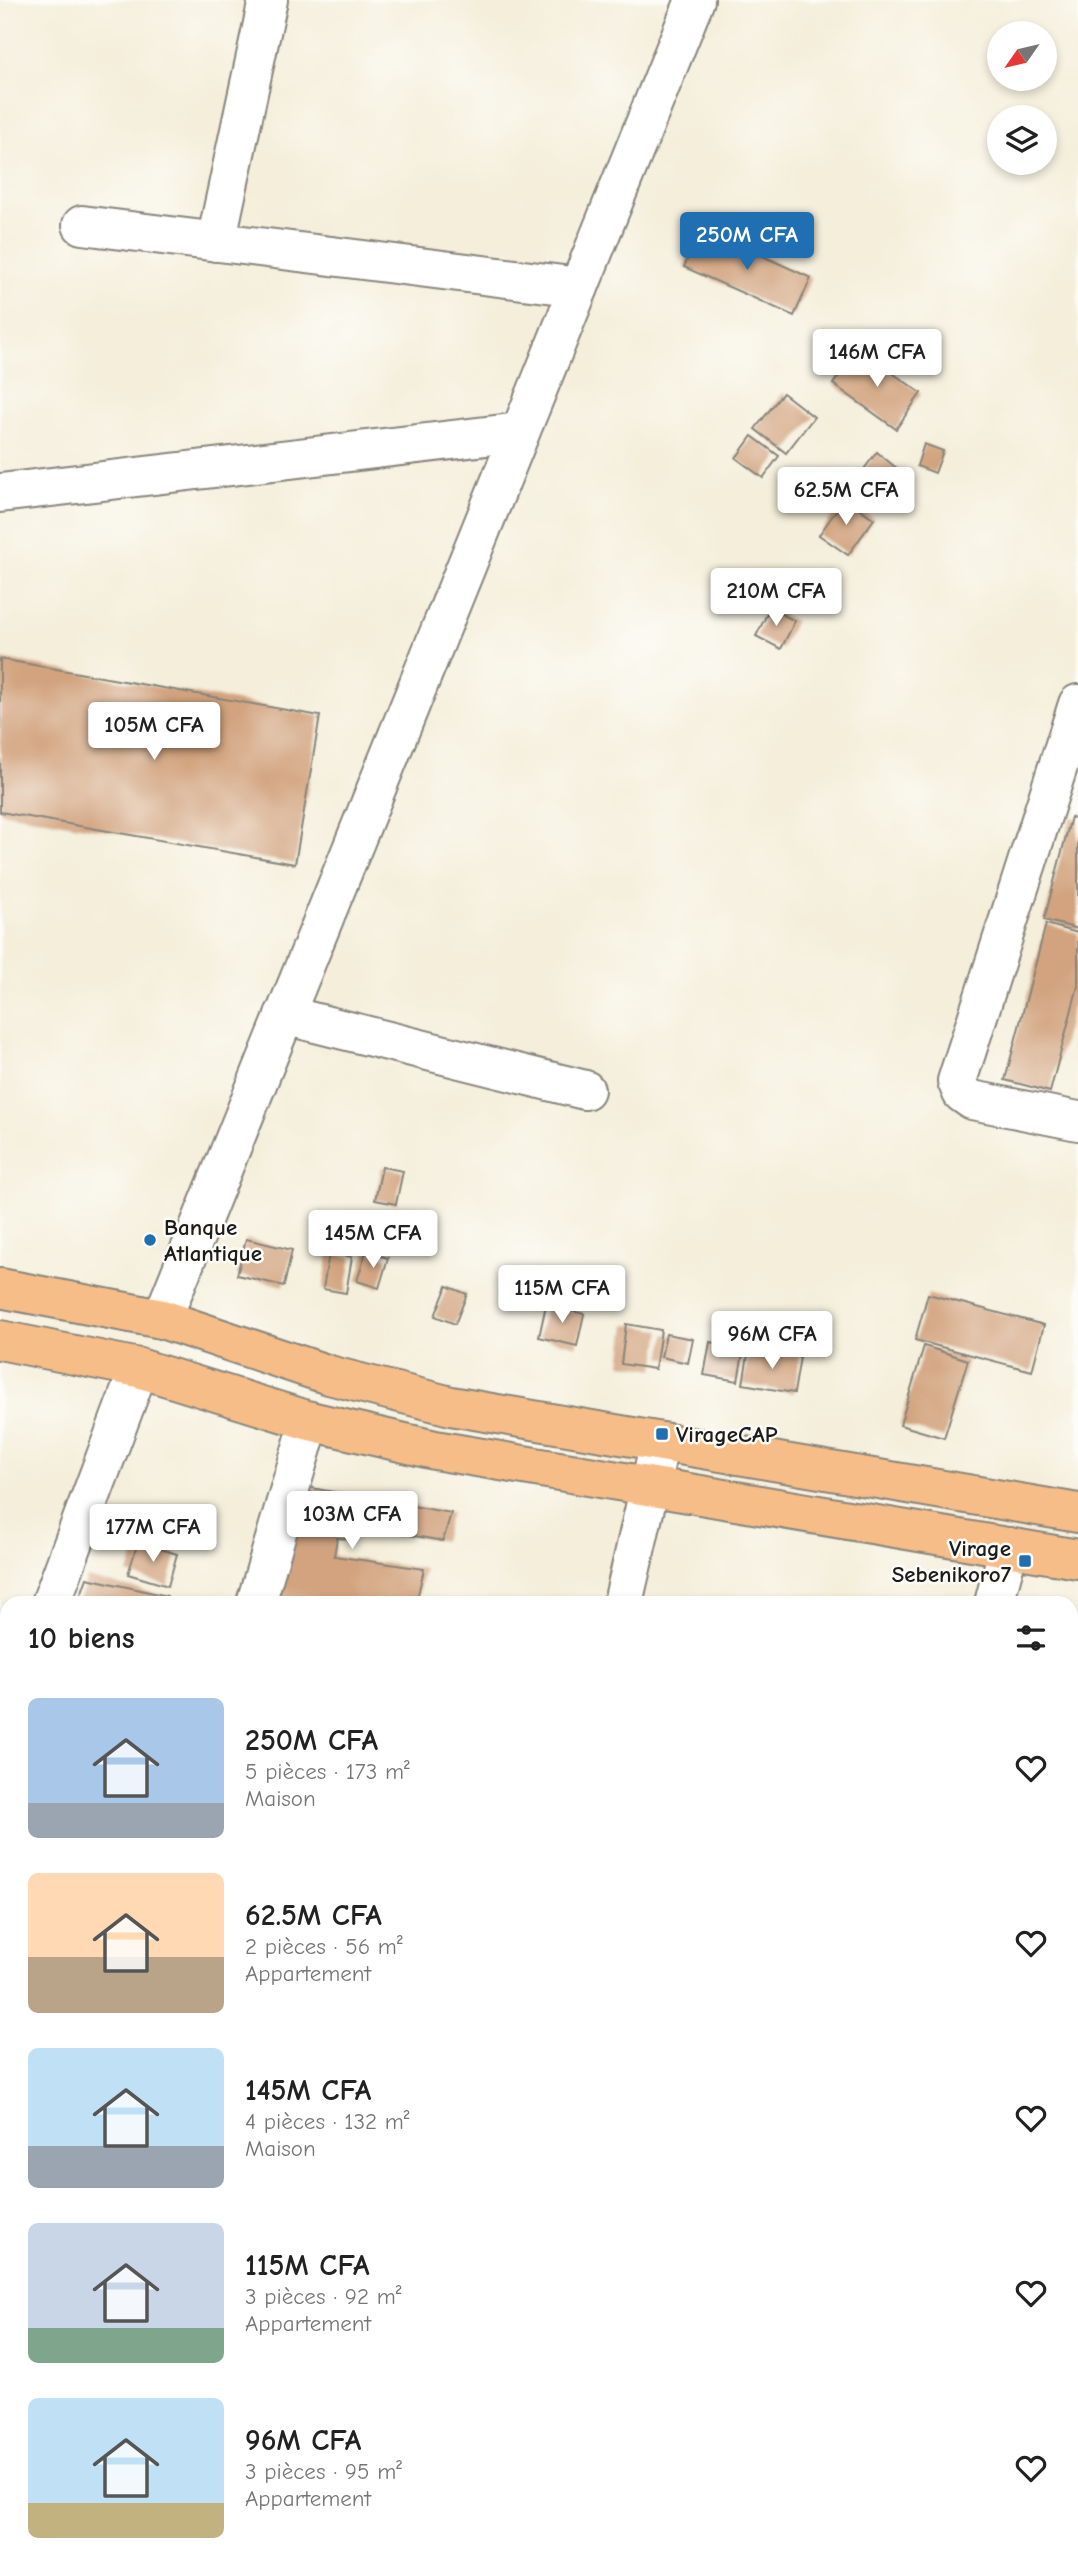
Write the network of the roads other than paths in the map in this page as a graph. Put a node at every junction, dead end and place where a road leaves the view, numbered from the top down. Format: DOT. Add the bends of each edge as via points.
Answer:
graph roads {
  1 [pos="268,0"];
  2 [pos="695,0"];
  3 [pos="82,226"];
  4 [pos="216,242"];
  5 [pos="579,287"];
  6 [pos="520,432"];
  7 [pos="0,493"];
  8 [pos="1078,704"];
  9 [pos="285,1015"];
  10 [pos="585,1090"];
  11 [pos="1078,1121"];
  12 [pos="0,1288"];
  13 [pos="162,1319"];
  14 [pos="0,1340"];
  15 [pos="139,1368"];
  16 [pos="310,1421"];
  17 [pos="660,1442"];
  18 [pos="649,1486"];
  19 [pos="1078,1513"];
  20 [pos="1009,1547"];
  21 [pos="1078,1559"];
  22 [pos="54,1596"];
  23 [pos="258,1596"];
  24 [pos="625,1596"];
  25 [pos="996,1596"];
  1 -- 4 [label="street"];
  2 -- 5 [label="street"];
  3 -- 4 [label="street"];
  4 -- 5 [label="street"];
  5 -- 6 [label="street"];
  6 -- 7 [label="street"];
  6 -- 9 [label="street"];
  8 -- 11 [label="street" via="957,1081 962,1093 972,1100"];
  9 -- 10 [label="street"];
  9 -- 13 [label="street"];
  12 -- 13 [label="highway"];
  13 -- 17 [label="highway" via="328,1375 439,1403"];
  14 -- 15 [label="highway"];
  15 -- 16 [label="highway"];
  15 -- 22 [label="street"];
  16 -- 18 [label="highway" via="435,1450"];
  16 -- 23 [label="street"];
  17 -- 18 [label="street"];
  17 -- 19 [label="highway"];
  18 -- 20 [label="highway"];
  18 -- 24 [label="street"];
  20 -- 21 [label="highway"];
  20 -- 25 [label="street"];
}
